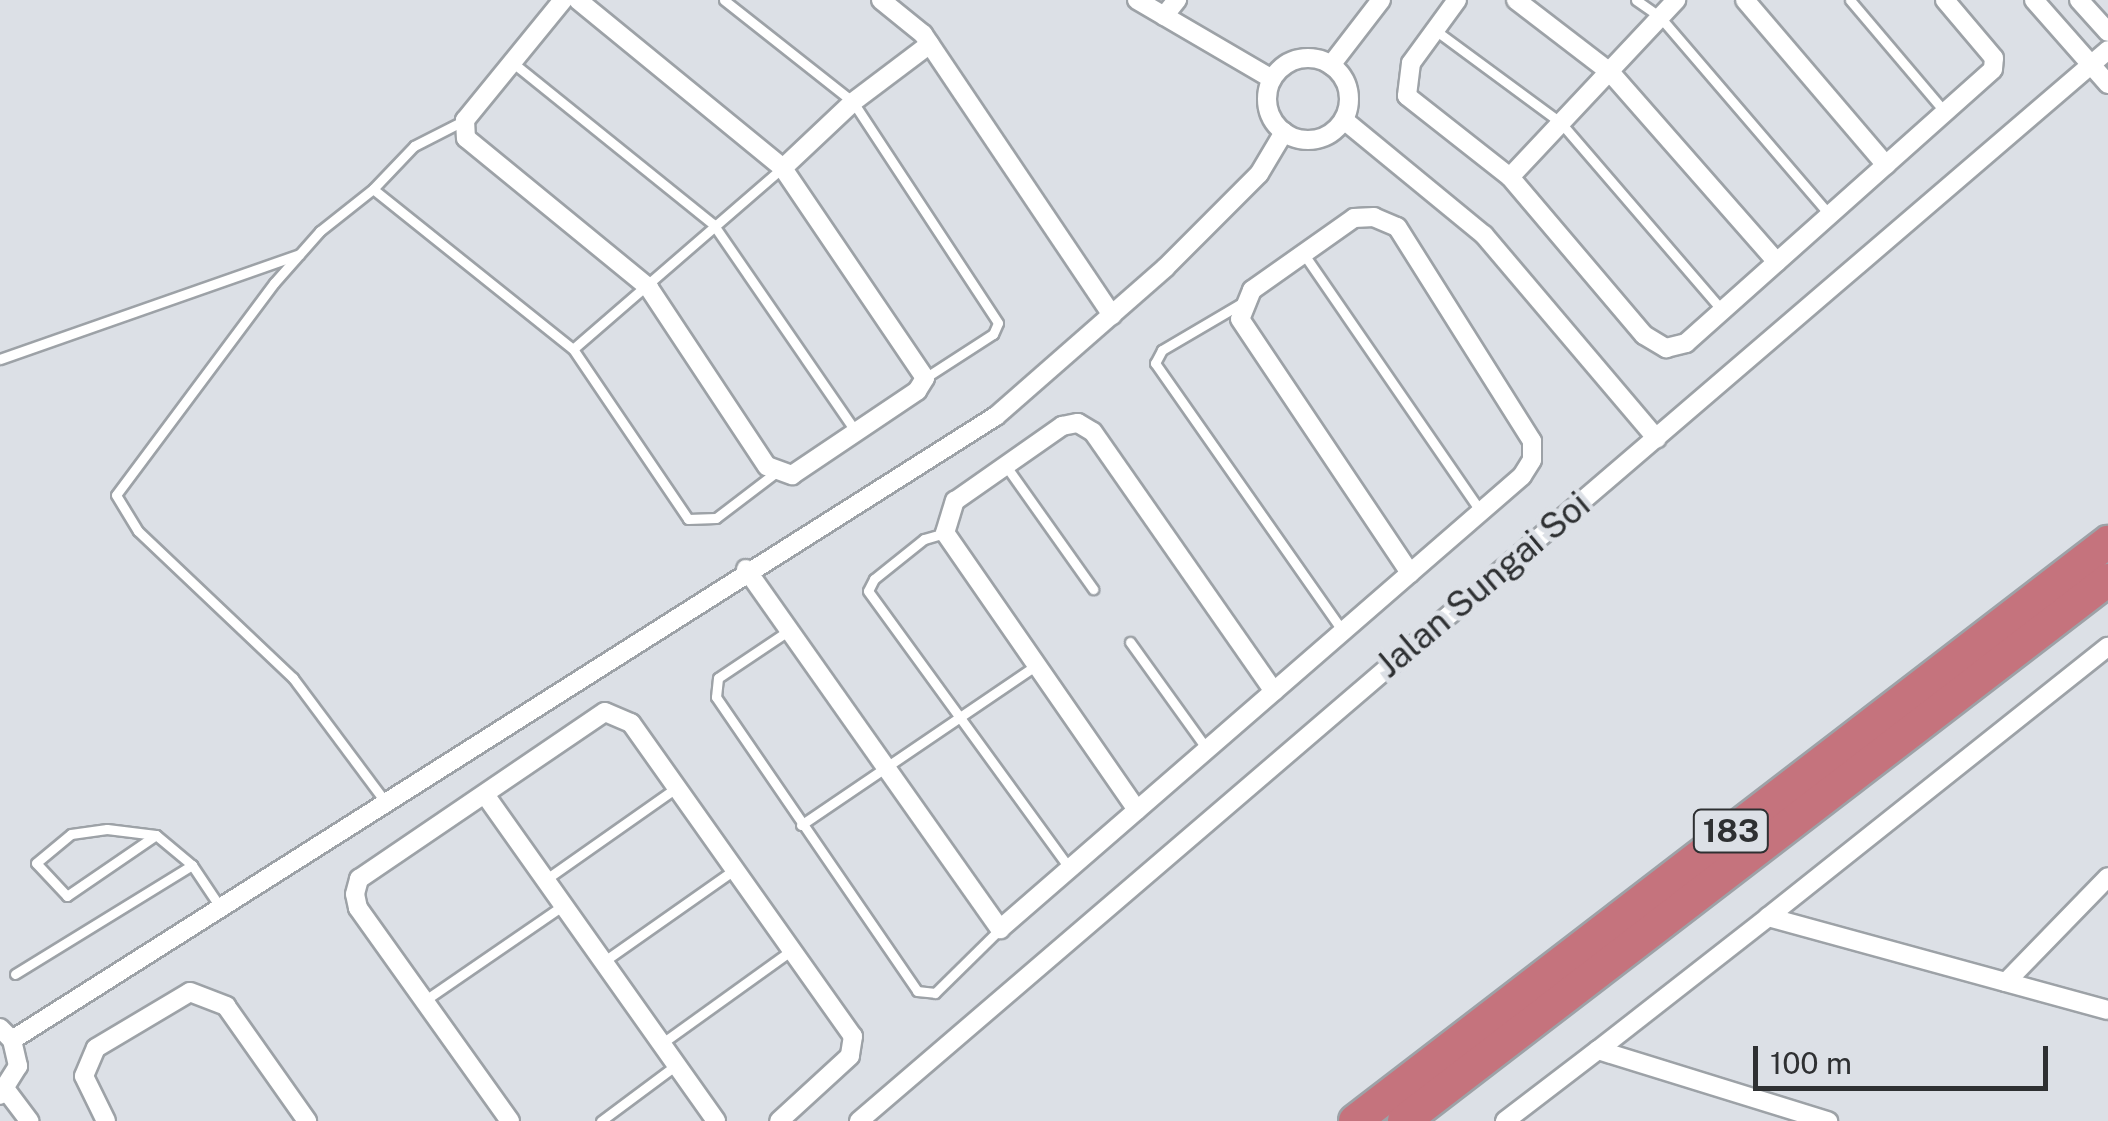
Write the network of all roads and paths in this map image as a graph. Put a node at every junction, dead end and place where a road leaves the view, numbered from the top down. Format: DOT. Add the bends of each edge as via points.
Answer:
graph roads {
  1 [pos="564,0"];
  2 [pos="578,0"];
  3 [pos="724,0"];
  4 [pos="881,0"];
  5 [pos="1137,0"];
  6 [pos="1177,0"];
  7 [pos="1381,0"];
  8 [pos="1457,0"];
  9 [pos="1516,0"];
  10 [pos="1636,0"];
  11 [pos="1676,0"];
  12 [pos="1744,0"];
  13 [pos="1850,0"];
  14 [pos="1945,0"];
  15 [pos="2034,0"];
  16 [pos="2079,0"];
  17 [pos="1164,16"];
  18 [pos="1660,18"];
  19 [pos="1436,30"];
  20 [pos="2108,32"];
  21 [pos="930,44"];
  22 [pos="2108,50"];
  23 [pos="512,62"];
  24 [pos="2092,64"];
  25 [pos="1331,65"];
  26 [pos="1610,72"];
  27 [pos="1272,78"];
  28 [pos="2108,84"];
  29 [pos="852,102"];
  30 [pos="1945,112"];
  31 [pos="465,120"];
  32 [pos="1344,120"];
  33 [pos="1561,123"];
  34 [pos="1284,132"];
  35 [pos="1886,165"];
  36 [pos="782,168"];
  37 [pos="1510,178"];
  38 [pos="373,190"];
  39 [pos="1830,215"];
  40 [pos="713,224"];
  41 [pos="300,253"];
  42 [pos="1303,254"];
  43 [pos="1777,262"];
  44 [pos="649,288"];
  45 [pos="1242,303"];
  46 [pos="1722,311"];
  47 [pos="1112,316"];
  48 [pos="573,349"];
  49 [pos="0,359"];
  50 [pos="924,380"];
  51 [pos="856,432"];
  52 [pos="1657,439"];
  53 [pos="1006,466"];
  54 [pos="774,473"];
  55 [pos="1480,512"];
  56 [pos="945,533"];
  57 [pos="2108,542"];
  58 [pos="746,569"];
  59 [pos="1410,572"];
  60 [pos="2108,580"];
  61 [pos="1093,589"];
  62 [pos="788,631"];
  63 [pos="1343,631"];
  64 [pos="1130,642"];
  65 [pos="2108,647"];
  66 [pos="1035,666"];
  67 [pos="1274,691"];
  68 [pos="964,716"];
  69 [pos="1207,749"];
  70 [pos="885,770"];
  71 [pos="676,788"];
  72 [pos="486,796"];
  73 [pos="384,800"];
  74 [pos="1137,810"];
  75 [pos="801,825"];
  76 [pos="156,835"];
  77 [pos="192,865"];
  78 [pos="736,868"];
  79 [pos="1069,868"];
  80 [pos="2108,877"];
  81 [pos="545,880"];
  82 [pos="562,906"];
  83 [pos="221,910"];
  84 [pos="1768,917"];
  85 [pos="1000,929"];
  86 [pos="794,948"];
  87 [pos="601,963"];
  88 [pos="14,974"];
  89 [pos="2006,982"];
  90 [pos="424,1001"];
  91 [pos="2108,1010"];
  92 [pos="6,1034"];
  93 [pos="662,1044"];
  94 [pos="1598,1050"];
  95 [pos="676,1066"];
  96 [pos="1443,1091"];
  97 [pos="3,1092"];
  98 [pos="29,1121"];
  99 [pos="106,1121"];
  100 [pos="307,1121"];
  101 [pos="510,1121"];
  102 [pos="601,1121"];
  103 [pos="716,1121"];
  104 [pos="779,1121"];
  105 [pos="859,1121"];
  106 [pos="1354,1121"];
  107 [pos="1404,1121"];
  108 [pos="1423,1121"];
  109 [pos="1505,1121"];
  110 [pos="1828,1121"];
  1 -- 23 [label="street"];
  2 -- 36 [label="street"];
  3 -- 29 [label="lane"];
  4 -- 21 [label="street"];
  5 -- 17 [label="street"];
  6 -- 17 [label="street"];
  7 -- 25 [label="street"];
  8 -- 19 [label="street"];
  9 -- 26 [label="street"];
  10 -- 18 [label="lane"];
  11 -- 18 [label="street"];
  12 -- 35 [label="street"];
  13 -- 30 [label="lane"];
  14 -- 30 [label="street" via="1994,58 1993,69"];
  15 -- 24 [label="street"];
  16 -- 20 [label="street"];
  17 -- 27 [label="street"];
  18 -- 26 [label="street"];
  18 -- 39 [label="lane"];
  19 -- 33 [label="lane"];
  19 -- 37 [label="street" via="1405,75 1414,105"];
  21 -- 29 [label="street"];
  21 -- 47 [label="street"];
  22 -- 24 [label="street, Jalan Sungai Soi"];
  23 -- 31 [label="street"];
  23 -- 40 [label="lane"];
  24 -- 28 [label="street"];
  24 -- 52 [label="street, Jalan Sungai Soi"];
  25 -- 27 [label="street" via="1297,60"];
  25 -- 32 [label="street" via="1347,86"];
  26 -- 33 [label="street"];
  26 -- 43 [label="street"];
  27 -- 34 [label="street" via="1269,112"];
  29 -- 36 [label="street"];
  29 -- 50 [label="lane" via="998,324"];
  30 -- 35 [label="street"];
  31 -- 38 [label="lane" via="414,146"];
  31 -- 44 [label="street" via="472,144"];
  32 -- 34 [label="street" via="1310,140"];
  32 -- 52 [label="street" via="1484,235"];
  33 -- 37 [label="street"];
  33 -- 46 [label="lane"];
  34 -- 47 [label="street" via="1259,174"];
  35 -- 39 [label="street"];
  36 -- 40 [label="lane"];
  36 -- 50 [label="street"];
  37 -- 46 [label="street" via="1644,335 1666,348 1686,343"];
  38 -- 41 [label="lane"];
  38 -- 48 [label="lane"];
  39 -- 43 [label="street"];
  40 -- 44 [label="lane"];
  40 -- 51 [label="lane"];
  41 -- 49 [label="lane"];
  41 -- 73 [label="lane" via="140,456 116,503 138,532 270,652"];
  42 -- 45 [label="street"];
  42 -- 55 [label="lane"];
  42 -- 55 [label="street" via="1354,218 1374,217 1397,227 1532,441 1522,476"];
  43 -- 46 [label="street"];
  44 -- 48 [label="lane"];
  44 -- 54 [label="street"];
  45 -- 59 [label="street" via="1240,318"];
  45 -- 63 [label="lane" via="1162,350 1154,363"];
  47 -- 58 [label="street" via="996,416"];
  48 -- 54 [label="lane" via="688,519 716,518"];
  50 -- 51 [label="street"];
  51 -- 54 [label="street" via="792,475"];
  52 -- 105 [label="street, Jalan Sungai Soi"];
  53 -- 56 [label="street" via="955,501"];
  53 -- 61 [label="lane"];
  53 -- 67 [label="street" via="1062,426 1078,423 1094,432"];
  55 -- 59 [label="street"];
  56 -- 66 [label="street"];
  56 -- 68 [label="lane" via="924,539 874,579 868,592"];
  57 -- 106 [label="highway, 183"];
  58 -- 62 [label="street"];
  58 -- 73 [label="street"];
  59 -- 63 [label="street"];
  60 -- 96 [label="highway, 183"];
  62 -- 70 [label="street"];
  62 -- 75 [label="lane" via="718,678 714,688"];
  63 -- 67 [label="street"];
  64 -- 69 [label="lane"];
  65 -- 84 [label="street"];
  66 -- 68 [label="lane"];
  66 -- 74 [label="street"];
  67 -- 69 [label="street"];
  68 -- 70 [label="lane"];
  68 -- 79 [label="lane"];
  69 -- 74 [label="street"];
  70 -- 75 [label="lane"];
  70 -- 85 [label="street"];
  71 -- 72 [label="street" via="631,724 605,712"];
  71 -- 78 [label="street"];
  71 -- 81 [label="lane"];
  72 -- 81 [label="street"];
  72 -- 90 [label="street" via="359,879 358,908"];
  73 -- 83 [label="street"];
  74 -- 79 [label="street"];
  75 -- 85 [label="lane" via="917,990 935,993"];
  76 -- 76 [label="lane" via="107,829 71,834 36,863 67,896"];
  76 -- 77 [label="lane"];
  77 -- 83 [label="lane"];
  77 -- 88 [label="lane"];
  78 -- 86 [label="street"];
  78 -- 87 [label="lane"];
  79 -- 85 [label="street"];
  80 -- 89 [label="street"];
  81 -- 82 [label="street"];
  82 -- 87 [label="street"];
  82 -- 90 [label="lane"];
  83 -- 92 [label="street"];
  84 -- 89 [label="street"];
  84 -- 94 [label="street"];
  86 -- 93 [label="lane"];
  86 -- 104 [label="street" via="854,1036 850,1056"];
  87 -- 93 [label="street"];
  89 -- 91 [label="street"];
  90 -- 101 [label="street"];
  92 -- 97 [label="street" via="18,1066"];
  93 -- 95 [label="street"];
  94 -- 109 [label="street"];
  94 -- 110 [label="street"];
  95 -- 102 [label="lane"];
  95 -- 103 [label="street"];
  96 -- 107 [label="highway, 183"];
  96 -- 108 [label="street"];
  97 -- 98 [label="street"];
  99 -- 100 [label="street" via="88,1091 87,1062 96,1048 176,996 203,993 226,1006"];
}
